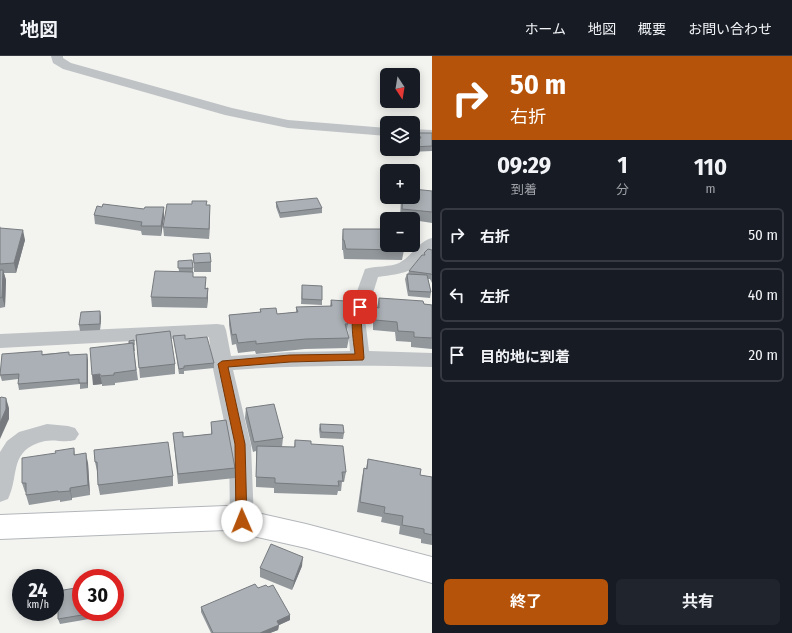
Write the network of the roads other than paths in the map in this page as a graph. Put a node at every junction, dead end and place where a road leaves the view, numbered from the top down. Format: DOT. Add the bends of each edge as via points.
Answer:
graph roads {
  1 [pos="57,56"];
  2 [pos="380,131"];
  3 [pos="420,134"];
  4 [pos="432,134"];
  5 [pos="432,243"];
  6 [pos="0,341"];
  7 [pos="360,358"];
  8 [pos="432,360"];
  9 [pos="222,364"];
  10 [pos="68,434"];
  11 [pos="0,492"];
  12 [pos="242,521"];
  13 [pos="0,527"];
  14 [pos="432,570"];
  1 -- 2 [label="street" via="57,60 67,66 230,112 288,124"];
  3 -- 4 [label="street"];
  5 -- 7 [label="street" via="400,269 371,273 356,319"];
  6 -- 9 [label="street" via="216,330"];
  7 -- 8 [label="street"];
  7 -- 9 [label="street" via="290,359"];
  9 -- 12 [label="street" via="240,444"];
  10 -- 11 [label="street" via="47,432 27,438 15,447 5,464"];
  12 -- 13 [label="street" via="226,518 178,519"];
  12 -- 14 [label="street"];
}
